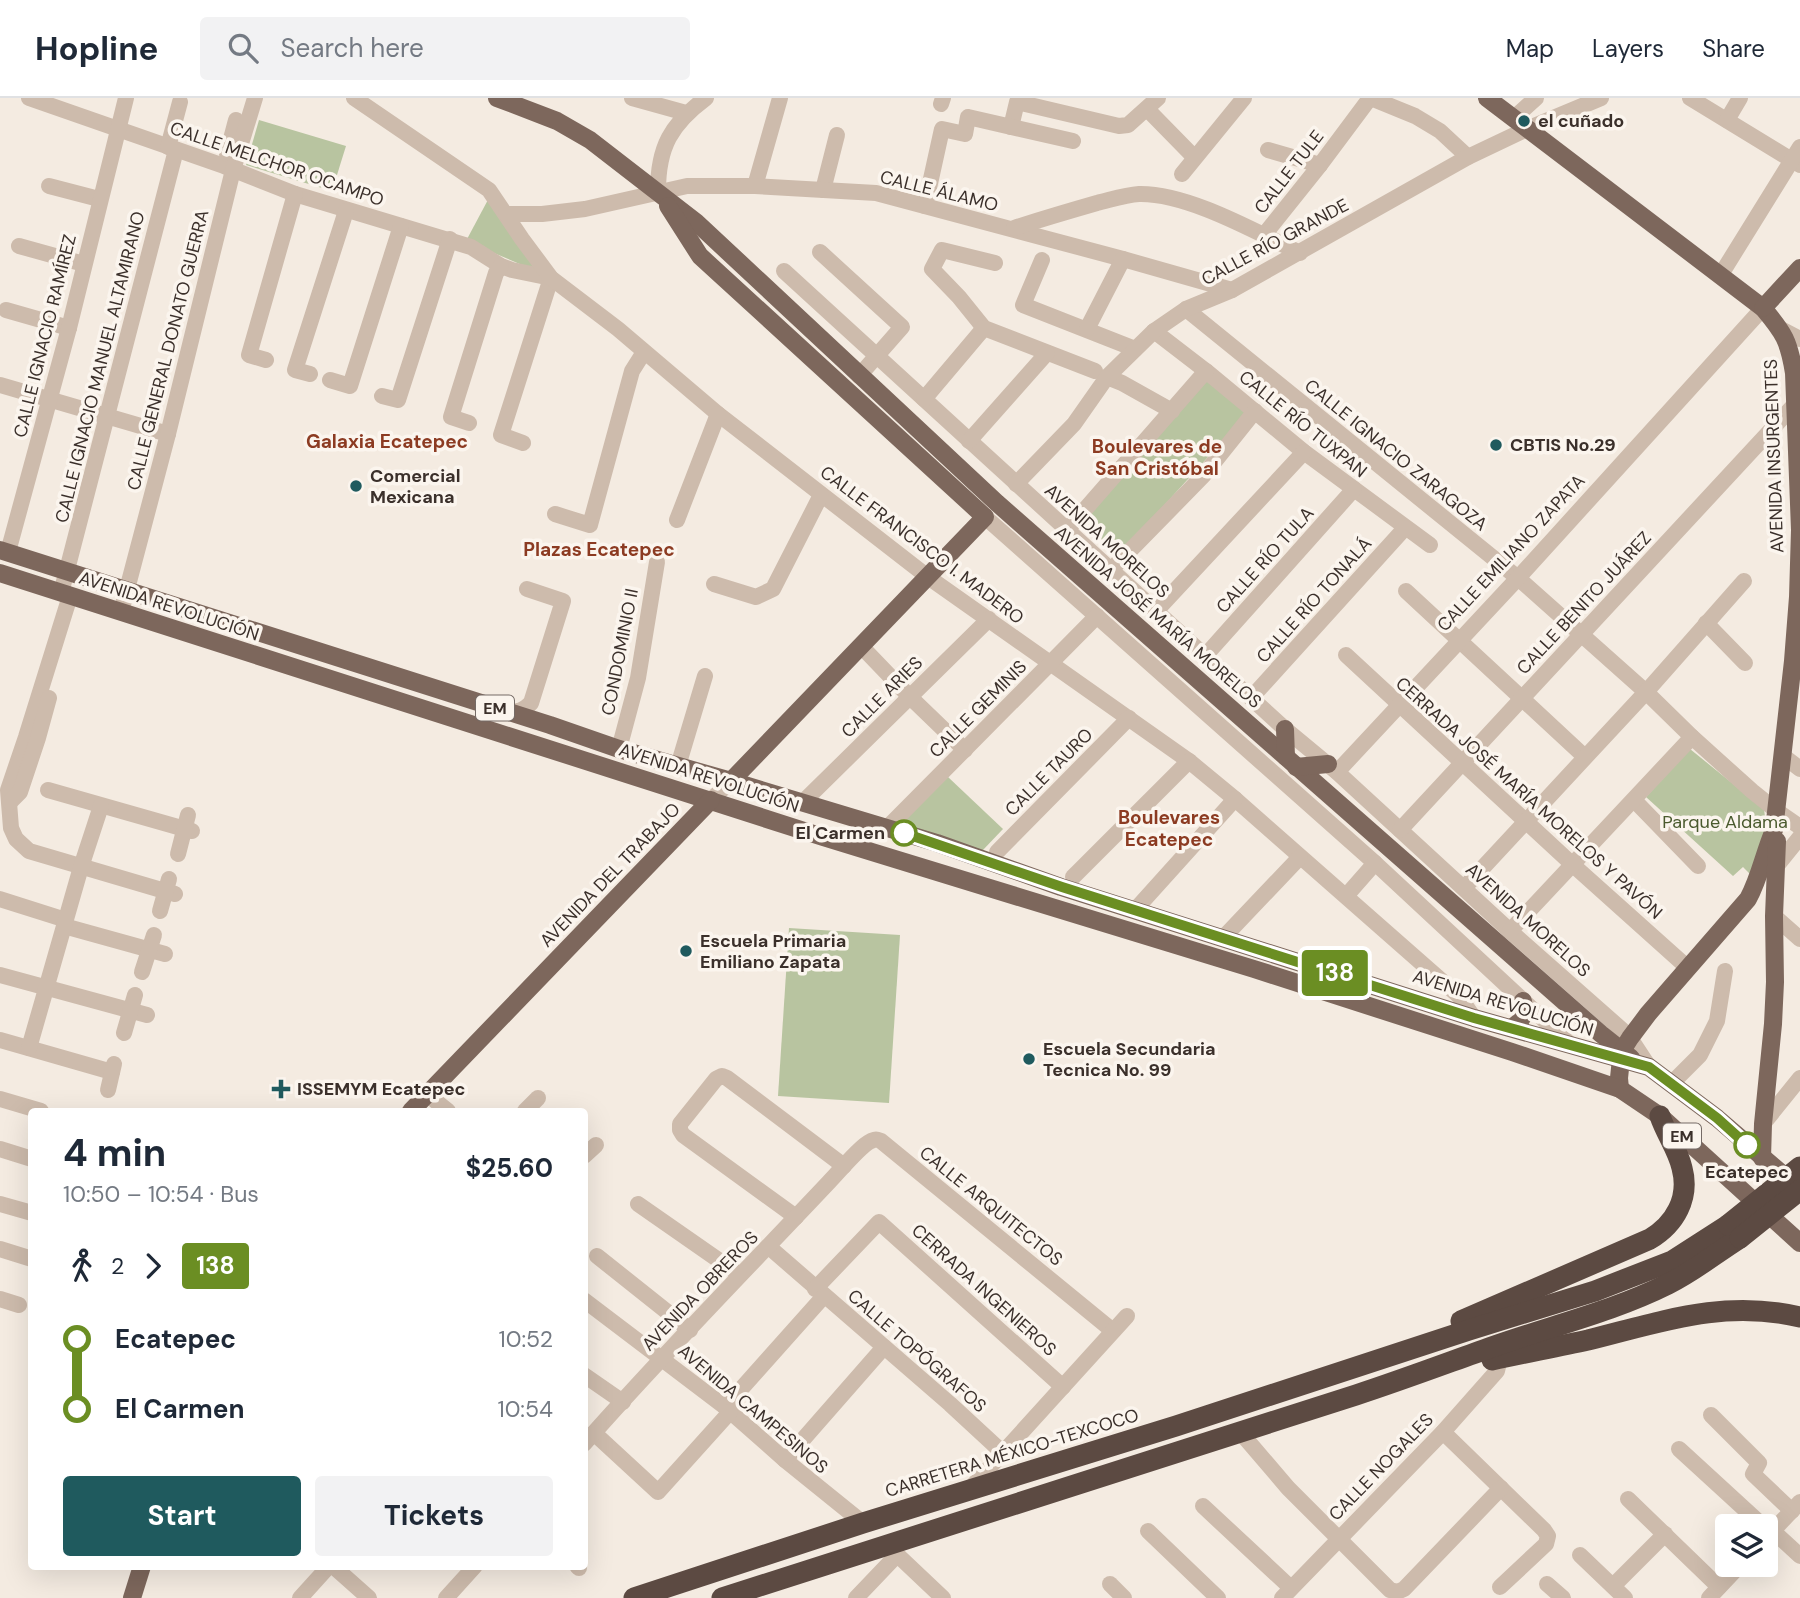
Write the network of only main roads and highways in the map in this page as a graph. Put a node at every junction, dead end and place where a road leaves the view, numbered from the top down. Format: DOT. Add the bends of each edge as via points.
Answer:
graph roads {
  1 [pos="497,98"];
  2 [pos="1488,98"];
  3 [pos="658,191"];
  4 [pos="1800,268"];
  5 [pos="1763,308"];
  6 [pos="991,510"];
  7 [pos="1800,530"];
  8 [pos="4,551"];
  9 [pos="0,573"];
  10 [pos="68,589"];
  11 [pos="1285,729"];
  12 [pos="1291,762"];
  13 [pos="1333,768"];
  14 [pos="731,781"];
  15 [pos="711,800"];
  16 [pos="1776,820"];
  17 [pos="1748,899"];
  18 [pos="1774,916"];
  19 [pos="1523,1001"];
  20 [pos="1511,1028"];
  21 [pos="1624,1050"];
  22 [pos="1620,1089"];
  23 [pos="414,1108"];
  24 [pos="1660,1116"];
  25 [pos="1762,1158"];
  26 [pos="1800,1167"];
  27 [pos="1800,1189"];
  28 [pos="1734,1232"];
  29 [pos="1800,1243"];
  30 [pos="1800,1317"];
  31 [pos="1405,1352"];
  32 [pos="1418,1375"];
  33 [pos="141,1570"];
  34 [pos="132,1598"];
  35 [pos="634,1598"];
  36 [pos="722,1598"];
  1 -- 3 [label="main road, AVENIDA JOSÉ MARÍA MORELOS" via="557,121 590,140"];
  2 -- 5 [label="main road, AVENIDA INSURGENTES"];
  3 -- 6 [label="main road, AVENIDA JOSÉ MARÍA MORELOS" via="859,376"];
  3 -- 6 [label="main road, AVENIDA JOSÉ MARÍA MORELOS" via="700,256 940,474"];
  4 -- 5 [label="main road, CALLE EMILIANO ZAPATA"];
  5 -- 7 [label="main road, AVENIDA INSURGENTES" via="1791,349"];
  6 -- 12 [label="main road, AVENIDA JOSÉ MARÍA MORELOS"];
  6 -- 14 [label="main road, AVENIDA DEL TRABAJO"];
  7 -- 16 [label="main road, AVENIDA INSURGENTES" via="1793,661"];
  8 -- 10 [label="main road, AVENIDA REVOLUCIÓN / EM"];
  9 -- 10 [label="main road, AVENIDA REVOLUCIÓN / EM"];
  10 -- 14 [label="main road, AVENIDA REVOLUCIÓN / EM" via="127,590"];
  10 -- 15 [label="main road, AVENIDA REVOLUCIÓN / EM" via="121,612"];
  11 -- 12 [label="main road"];
  12 -- 13 [label="main road"];
  12 -- 21 [label="main road, AVENIDA JOSÉ MARÍA MORELOS"];
  14 -- 20 [label="main road, AVENIDA REVOLUCIÓN / EM"];
  15 -- 22 [label="main road, AVENIDA REVOLUCIÓN / EM"];
  15 -- 23 [label="main road, AVENIDA DEL TRABAJO"];
  16 -- 17 [label="main road, AVENIDA INSURGENTES"];
  16 -- 18 [label="main road, AVENIDA INSURGENTES"];
  17 -- 18 [label="main road"];
  17 -- 21 [label="main road, AVENIDA INSURGENTES"];
  18 -- 25 [label="main road, AVENIDA INSURGENTES" via="1773,1024"];
  19 -- 20 [label="main road" via="1525,1013"];
  20 -- 21 [label="main road, AVENIDA REVOLUCIÓN / EM" via="1572,1046"];
  21 -- 22 [label="main road"];
  21 -- 25 [label="main road, AVENIDA JOSÉ MARÍA MORELOS / EM" via="1717,1118"];
  22 -- 24 [label="main road, AVENIDA REVOLUCIÓN / EM"];
  24 -- 29 [label="main road, AVENIDA REVOLUCIÓN / EM"];
  24 -- 31 [label="highway" via="1683,1168 1685,1184 1679,1210 1668,1226 1650,1240 1471,1315"];
  25 -- 27 [label="main road, EM"];
  26 -- 28 [label="highway, bridge"];
  27 -- 28 [label="highway, bridge"];
  28 -- 31 [label="highway" via="1595,1291"];
  28 -- 32 [label="highway" via="1670,1283 1626,1303"];
  30 -- 32 [label="highway" via="1753,1311 1670,1318"];
  31 -- 35 [label="highway, CARRETERA MÉXICO-TEXCOCO"];
  32 -- 36 [label="highway" via="892,1550"];
  33 -- 34 [label="main road"];
}
